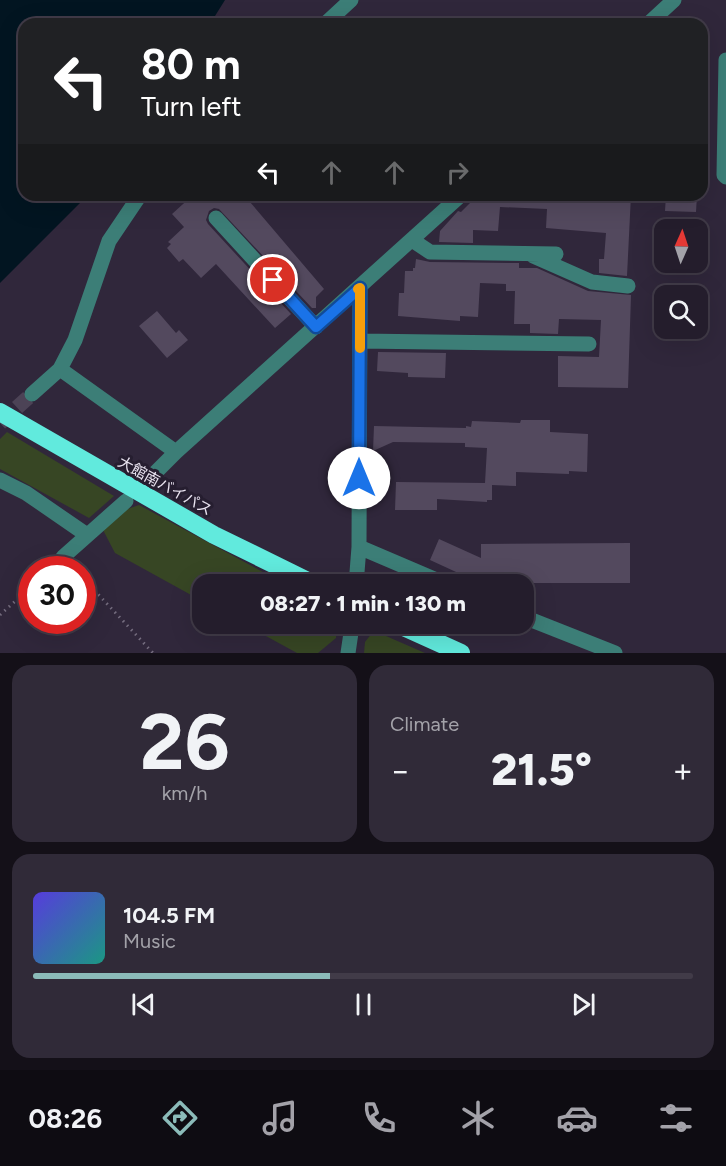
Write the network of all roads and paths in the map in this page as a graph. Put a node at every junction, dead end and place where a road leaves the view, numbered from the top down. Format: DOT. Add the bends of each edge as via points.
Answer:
graph roads {
  1 [pos="351,0"];
  2 [pos="674,0"];
  3 [pos="332,18"];
  4 [pos="654,18"];
  5 [pos="726,60"];
  6 [pos="726,177"];
  7 [pos="136,201"];
  8 [pos="454,201"];
  9 [pos="216,218"];
  10 [pos="412,240"];
  11 [pos="528,254"];
  12 [pos="556,254"];
  13 [pos="628,286"];
  14 [pos="360,288"];
  15 [pos="316,327"];
  16 [pos="360,342"];
  17 [pos="589,344"];
  18 [pos="60,369"];
  19 [pos="32,394"];
  20 [pos="0,412"];
  21 [pos="176,452"];
  22 [pos="152,476"];
  23 [pos="0,480"];
  24 [pos="126,501"];
  25 [pos="87,535"];
  26 [pos="359,547"];
  27 [pos="64,556"];
  28 [pos="294,574"];
  29 [pos="357,574"];
  30 [pos="422,574"];
  31 [pos="96,592"];
  32 [pos="18,599"];
  33 [pos="0,615"];
  34 [pos="534,621"];
  35 [pos="351,634"];
  36 [pos="419,634"];
  37 [pos="153,653"];
  38 [pos="348,653"];
  39 [pos="461,653"];
  40 [pos="615,653"];
  1 -- 3 [label="street"];
  2 -- 4 [label="street"];
  5 -- 6 [label="street"];
  7 -- 18 [label="street" via="109,241 75,340"];
  8 -- 10 [label="street"];
  9 -- 15 [label="street"];
  10 -- 11 [label="street" via="430,252"];
  10 -- 14 [label="street"];
  11 -- 12 [label="street"];
  11 -- 13 [label="street" via="592,282"];
  14 -- 15 [label="street"];
  14 -- 16 [label="street"];
  15 -- 21 [label="street"];
  16 -- 17 [label="street"];
  16 -- 26 [label="street"];
  18 -- 19 [label="street"];
  18 -- 21 [label="street"];
  20 -- 28 [label="highway, 大館南バイパス" via="214,535"];
  21 -- 22 [label="street"];
  23 -- 25 [label="street"];
  24 -- 25 [label="street"];
  25 -- 27 [label="street"];
  26 -- 29 [label="street"];
  26 -- 30 [label="street"];
  31 -- 37 [label="path"];
  32 -- 33 [label="path"];
  34 -- 40 [label="street"];
  35 -- 38 [label="street"];
  36 -- 39 [label="highway"];
}
